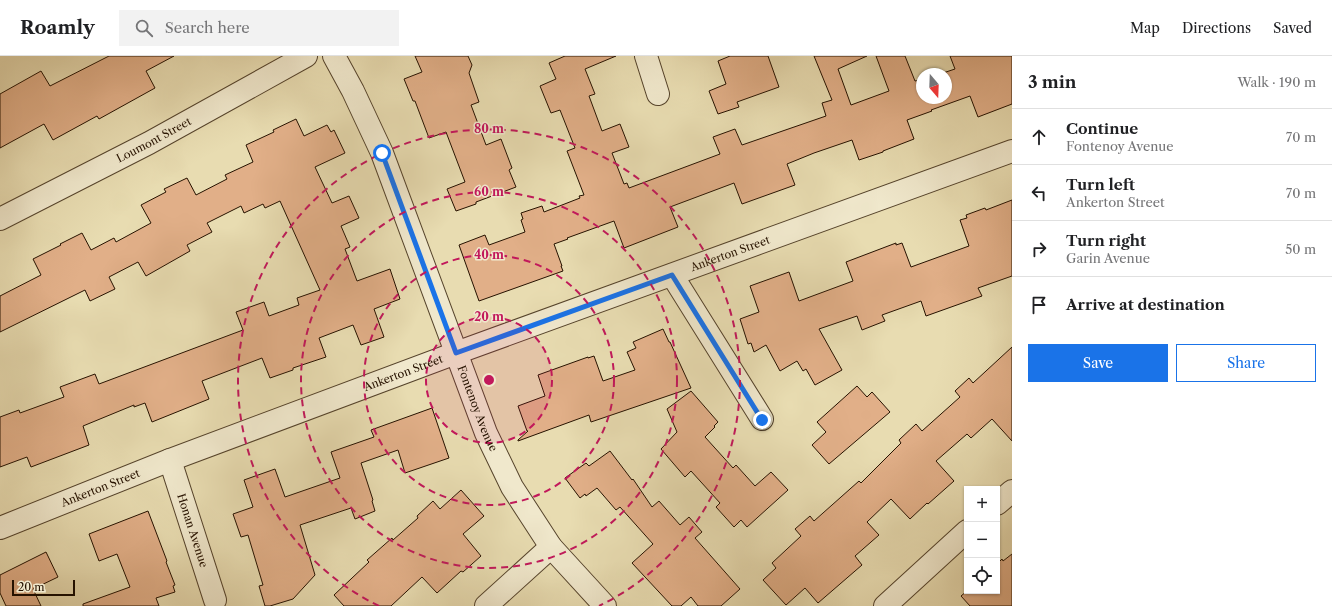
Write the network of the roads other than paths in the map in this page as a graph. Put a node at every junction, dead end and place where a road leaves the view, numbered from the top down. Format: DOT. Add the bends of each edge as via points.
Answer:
graph roads {
  1 [pos="306,56"];
  2 [pos="334,56"];
  3 [pos="646,56"];
  4 [pos="658,94"];
  5 [pos="1012,151"];
  6 [pos="0,219"];
  7 [pos="672,275"];
  8 [pos="456,353"];
  9 [pos="762,420"];
  10 [pos="170,460"];
  11 [pos="1012,491"];
  12 [pos="1000,501"];
  13 [pos="0,528"];
  14 [pos="964,534"];
  15 [pos="551,547"];
  16 [pos="215,600"];
  17 [pos="486,606"];
  18 [pos="605,606"];
  19 [pos="885,606"];
  1 -- 6 [label="street, Loumont Street" via="149,143"];
  2 -- 8 [label="street, Fontenoy Avenue" via="382,153"];
  3 -- 4 [label="street"];
  5 -- 7 [label="street, Ankerton Street"];
  7 -- 8 [label="street, Ankerton Street"];
  7 -- 9 [label="street"];
  8 -- 10 [label="street, Ankerton Street"];
  8 -- 15 [label="street, Fontenoy Avenue" via="489,440 512,486"];
  10 -- 13 [label="street, Ankerton Street"];
  10 -- 16 [label="street, Honan Avenue"];
  11 -- 12 [label="street"];
  14 -- 19 [label="street"];
  15 -- 17 [label="street"];
  15 -- 18 [label="street, Fontenoy Avenue"];
}
